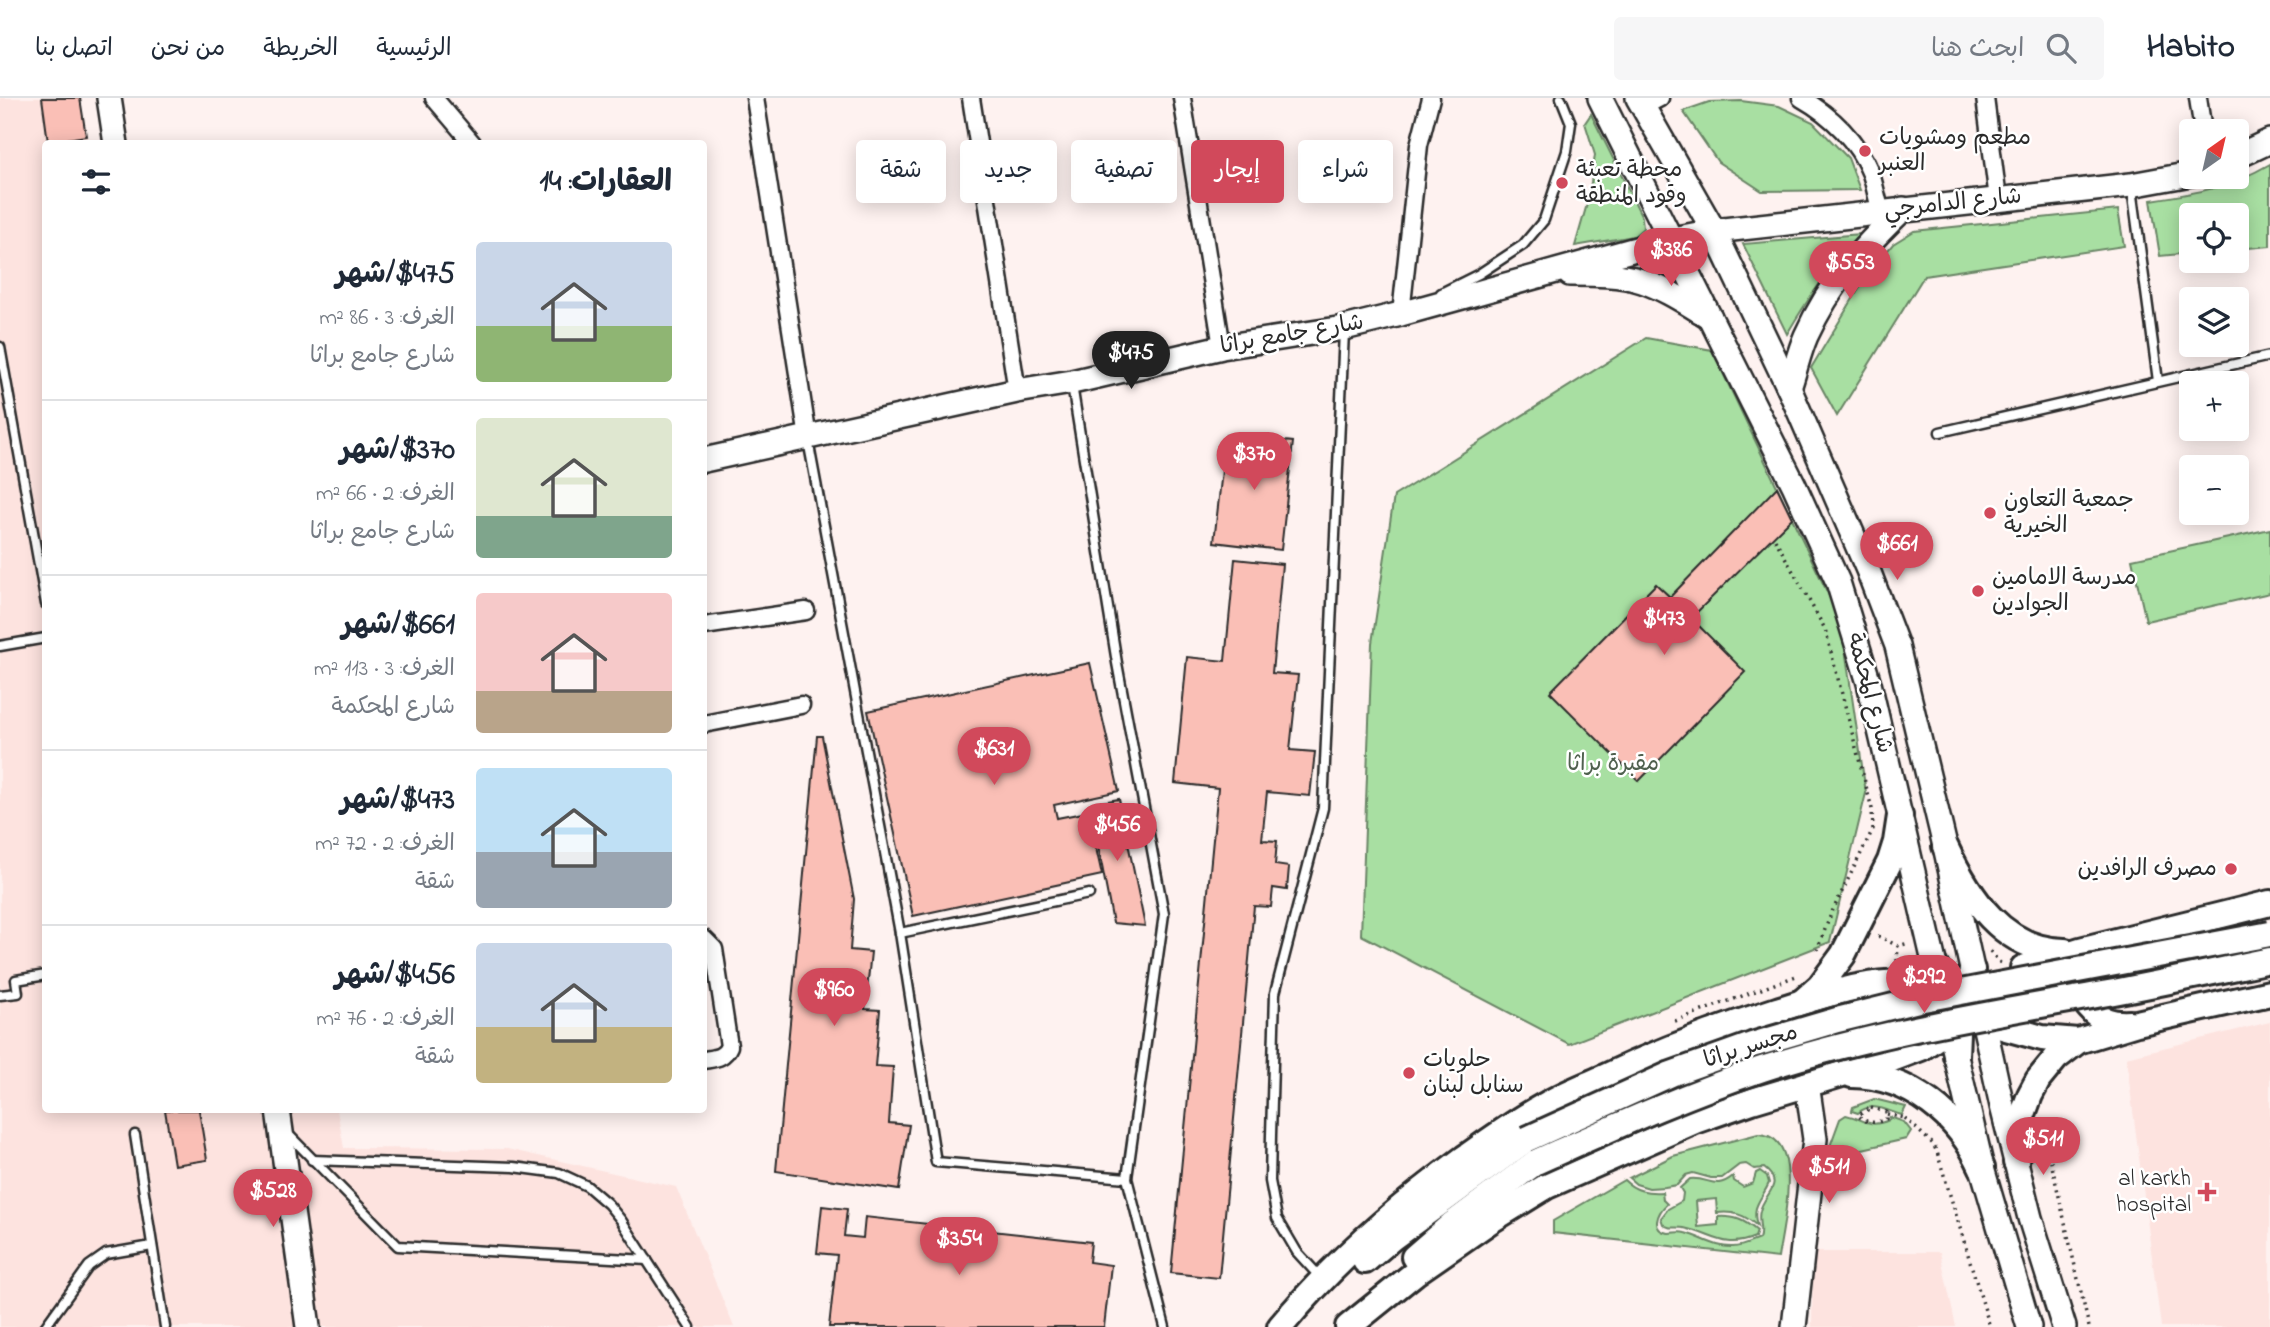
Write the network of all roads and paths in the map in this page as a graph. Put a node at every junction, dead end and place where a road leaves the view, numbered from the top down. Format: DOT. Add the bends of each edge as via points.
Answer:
graph roads {
  1 [pos="109,98"];
  2 [pos="434,98"];
  3 [pos="755,98"];
  4 [pos="971,98"];
  5 [pos="1182,98"];
  6 [pos="1431,98"];
  7 [pos="1561,98"];
  8 [pos="1600,98"];
  9 [pos="1801,98"];
  10 [pos="1985,98"];
  11 [pos="2198,98"];
  12 [pos="1647,101"];
  13 [pos="2201,119"];
  14 [pos="115,140"];
  15 [pos="470,140"];
  16 [pos="2270,141"];
  17 [pos="2249,151"];
  18 [pos="2179,176"];
  19 [pos="2131,185"];
  20 [pos="1998,199"];
  21 [pos="1892,211"];
  22 [pos="1714,231"];
  23 [pos="1672,239"];
  24 [pos="1546,274"];
  25 [pos="1401,314"];
  26 [pos="1710,317"];
  27 [pos="1344,328"];
  28 [pos="0,347"];
  29 [pos="1222,347"];
  30 [pos="2270,356"];
  31 [pos="1072,382"];
  32 [pos="2158,382"];
  33 [pos="1789,388"];
  34 [pos="1017,391"];
  35 [pos="1940,432"];
  36 [pos="808,438"];
  37 [pos="707,459"];
  38 [pos="1775,539"];
  39 [pos="42,582"];
  40 [pos="806,611"];
  41 [pos="707,626"];
  42 [pos="42,639"];
  43 [pos="0,646"];
  44 [pos="801,705"];
  45 [pos="707,723"];
  46 [pos="1900,816"];
  47 [pos="1945,846"];
  48 [pos="1089,894"];
  49 [pos="2270,903"];
  50 [pos="900,933"];
  51 [pos="2270,934"];
  52 [pos="1876,936"];
  53 [pos="707,942"];
  54 [pos="1912,943"];
  55 [pos="2085,952"];
  56 [pos="1814,957"];
  57 [pos="2270,960"];
  58 [pos="2023,968"];
  59 [pos="1803,974"];
  60 [pos="42,976"];
  61 [pos="1935,977"];
  62 [pos="2270,993"];
  63 [pos="0,995"];
  64 [pos="1794,1005"];
  65 [pos="2088,1006"];
  66 [pos="1671,1022"];
  67 [pos="2137,1023"];
  68 [pos="1969,1036"];
  69 [pos="2078,1041"];
  70 [pos="707,1060"];
  71 [pos="1822,1080"];
  72 [pos="1886,1112"];
  73 [pos="279,1118"];
  74 [pos="1905,1118"];
  75 [pos="2042,1119"];
  76 [pos="135,1135"];
  77 [pos="1532,1151"];
  78 [pos="312,1160"];
  79 [pos="2016,1162"];
  80 [pos="1982,1168"];
  81 [pos="1127,1178"];
  82 [pos="152,1246"];
  83 [pos="647,1260"];
  84 [pos="1321,1279"];
  85 [pos="1289,1323"];
  86 [pos="1346,1326"];
  87 [pos="45,1327"];
  88 [pos="165,1327"];
  89 [pos="308,1327"];
  90 [pos="690,1327"];
  91 [pos="1165,1327"];
  92 [pos="1794,1327"];
  93 [pos="1990,1327"];
  94 [pos="2029,1327"];
  95 [pos="2064,1327"];
  96 [pos="2089,1327"];
  1 -- 14 [label="main road"];
  2 -- 15 [label="street"];
  3 -- 36 [label="street"];
  4 -- 34 [label="street"];
  5 -- 29 [label="street"];
  6 -- 25 [label="street" via="1419,145"];
  7 -- 25 [label="lane" via="1571,124 1544,220 1523,245 1479,274"];
  8 -- 23 [label="main road, شارع المحكمة"];
  9 -- 21 [label="street" via="1822,110 1851,138"];
  10 -- 20 [label="street"];
  11 -- 13 [label="street"];
  12 -- 22 [label="main road, شارع المحكمة"];
  16 -- 17 [label="main road"];
  18 -- 19 [label="main road, شارع الدامرجي"];
  19 -- 20 [label="main road, شارع الدامرجي"];
  19 -- 32 [label="lane"];
  20 -- 21 [label="main road, شارع الدامرجي"];
  21 -- 22 [label="main road, شارع الدامرجي"];
  21 -- 33 [label="main road" via="1831,289 1806,337"];
  22 -- 23 [label="main road, شارع الدامرجي"];
  22 -- 33 [label="main road, شارع المحكمة"];
  23 -- 24 [label="main road, شارع جامع براثا"];
  23 -- 26 [label="main road, شارع المحكمة"];
  24 -- 25 [label="main road, شارع جامع براثا"];
  24 -- 26 [label="main road" via="1639,280"];
  25 -- 27 [label="main road, شارع جامع براثا"];
  26 -- 46 [label="main road, شارع المحكمة" via="1838,582 1869,683"];
  27 -- 29 [label="main road, شارع جامع براثا"];
  27 -- 84 [label="lane" via="1323,808 1275,993 1271,1135 1270,1181 1277,1218 1297,1252"];
  28 -- 39 [label="lane"];
  29 -- 31 [label="main road, شارع جامع براثا"];
  30 -- 32 [label="lane"];
  31 -- 34 [label="main road, شارع جامع براثا"];
  31 -- 81 [label="lane" via="1117,663 1164,914"];
  32 -- 35 [label="lane"];
  33 -- 47 [label="main road, شارع المحكمة" via="1898,646"];
  34 -- 36 [label="main road, شارع جامع براثا"];
  36 -- 37 [label="main road, شارع جامع براثا"];
  36 -- 50 [label="lane"];
  38 -- 56 [label="path" via="1825,629 1872,809 1873,829"];
  40 -- 41 [label="street"];
  42 -- 43 [label="lane"];
  44 -- 45 [label="street"];
  46 -- 61 [label="main road, شارع المحكمة"];
  46 -- 64 [label="main road" via="1890,861 1843,955 1820,986"];
  47 -- 55 [label="main road" via="1962,880 1995,924 2032,946"];
  47 -- 68 [label="main road, شارع المحكمة" via="1971,974"];
  48 -- 50 [label="lane"];
  49 -- 55 [label="main road"];
  50 -- 81 [label="lane" via="936,1162"];
  51 -- 77 [label="main road, مجسر براثا, bridge" via="1919,1000 1837,1020 1671,1074"];
  52 -- 54 [label="path" via="1898,946"];
  53 -- 70 [label="street" via="714,949 729,1046 719,1058"];
  55 -- 58 [label="main road"];
  57 -- 77 [label="main road, مجسر براثا, bridge" via="1858,1042 1763,1069"];
  59 -- 66 [label="path"];
  60 -- 63 [label="lane" via="16,979 18,993"];
  61 -- 64 [label="main road" via="1864,986"];
  61 -- 68 [label="main road, شارع المحكمة"];
  62 -- 67 [label="main road"];
  64 -- 71 [label="main road" via="1838,1004 1855,1013 1864,1028 1861,1045 1850,1060"];
  64 -- 84 [label="main road" via="1636,1062 1548,1103 1412,1196"];
  65 -- 67 [label="main road" via="2111,1023"];
  67 -- 69 [label="main road"];
  68 -- 69 [label="main road"];
  68 -- 71 [label="main road"];
  68 -- 79 [label="main road, شارع المحكمة"];
  68 -- 80 [label="main road, شارع المحكمة"];
  69 -- 79 [label="main road" via="2056,1058 2030,1095 2020,1122"];
  71 -- 80 [label="main road" via="1867,1075 1927,1099 1959,1129"];
  71 -- 86 [label="main road" via="1695,1121 1547,1186 1415,1273"];
  71 -- 92 [label="main road"];
  72 -- 72 [label="path" via="1871,1108 1858,1115 1871,1123 1886,1119"];
  73 -- 78 [label="lane"];
  73 -- 89 [label="main road"];
  74 -- 93 [label="path" via="1937,1152"];
  75 -- 96 [label="path"];
  76 -- 82 [label="lane"];
  77 -- 85 [label="main road, مجسر براثا" via="1392,1238"];
  77 -- 86 [label="main road, مجسر براثا"];
  78 -- 83 [label="lane" via="398,1247"];
  78 -- 83 [label="lane" via="514,1167 559,1173 587,1186 608,1204"];
  79 -- 95 [label="main road, شارع المحكمة"];
  80 -- 94 [label="main road, شارع المحكمة"];
  81 -- 91 [label="lane"];
  82 -- 87 [label="lane" via="106,1254 89,1266"];
  82 -- 88 [label="lane"];
  83 -- 90 [label="lane"];
  84 -- 85 [label="main road"];
}
